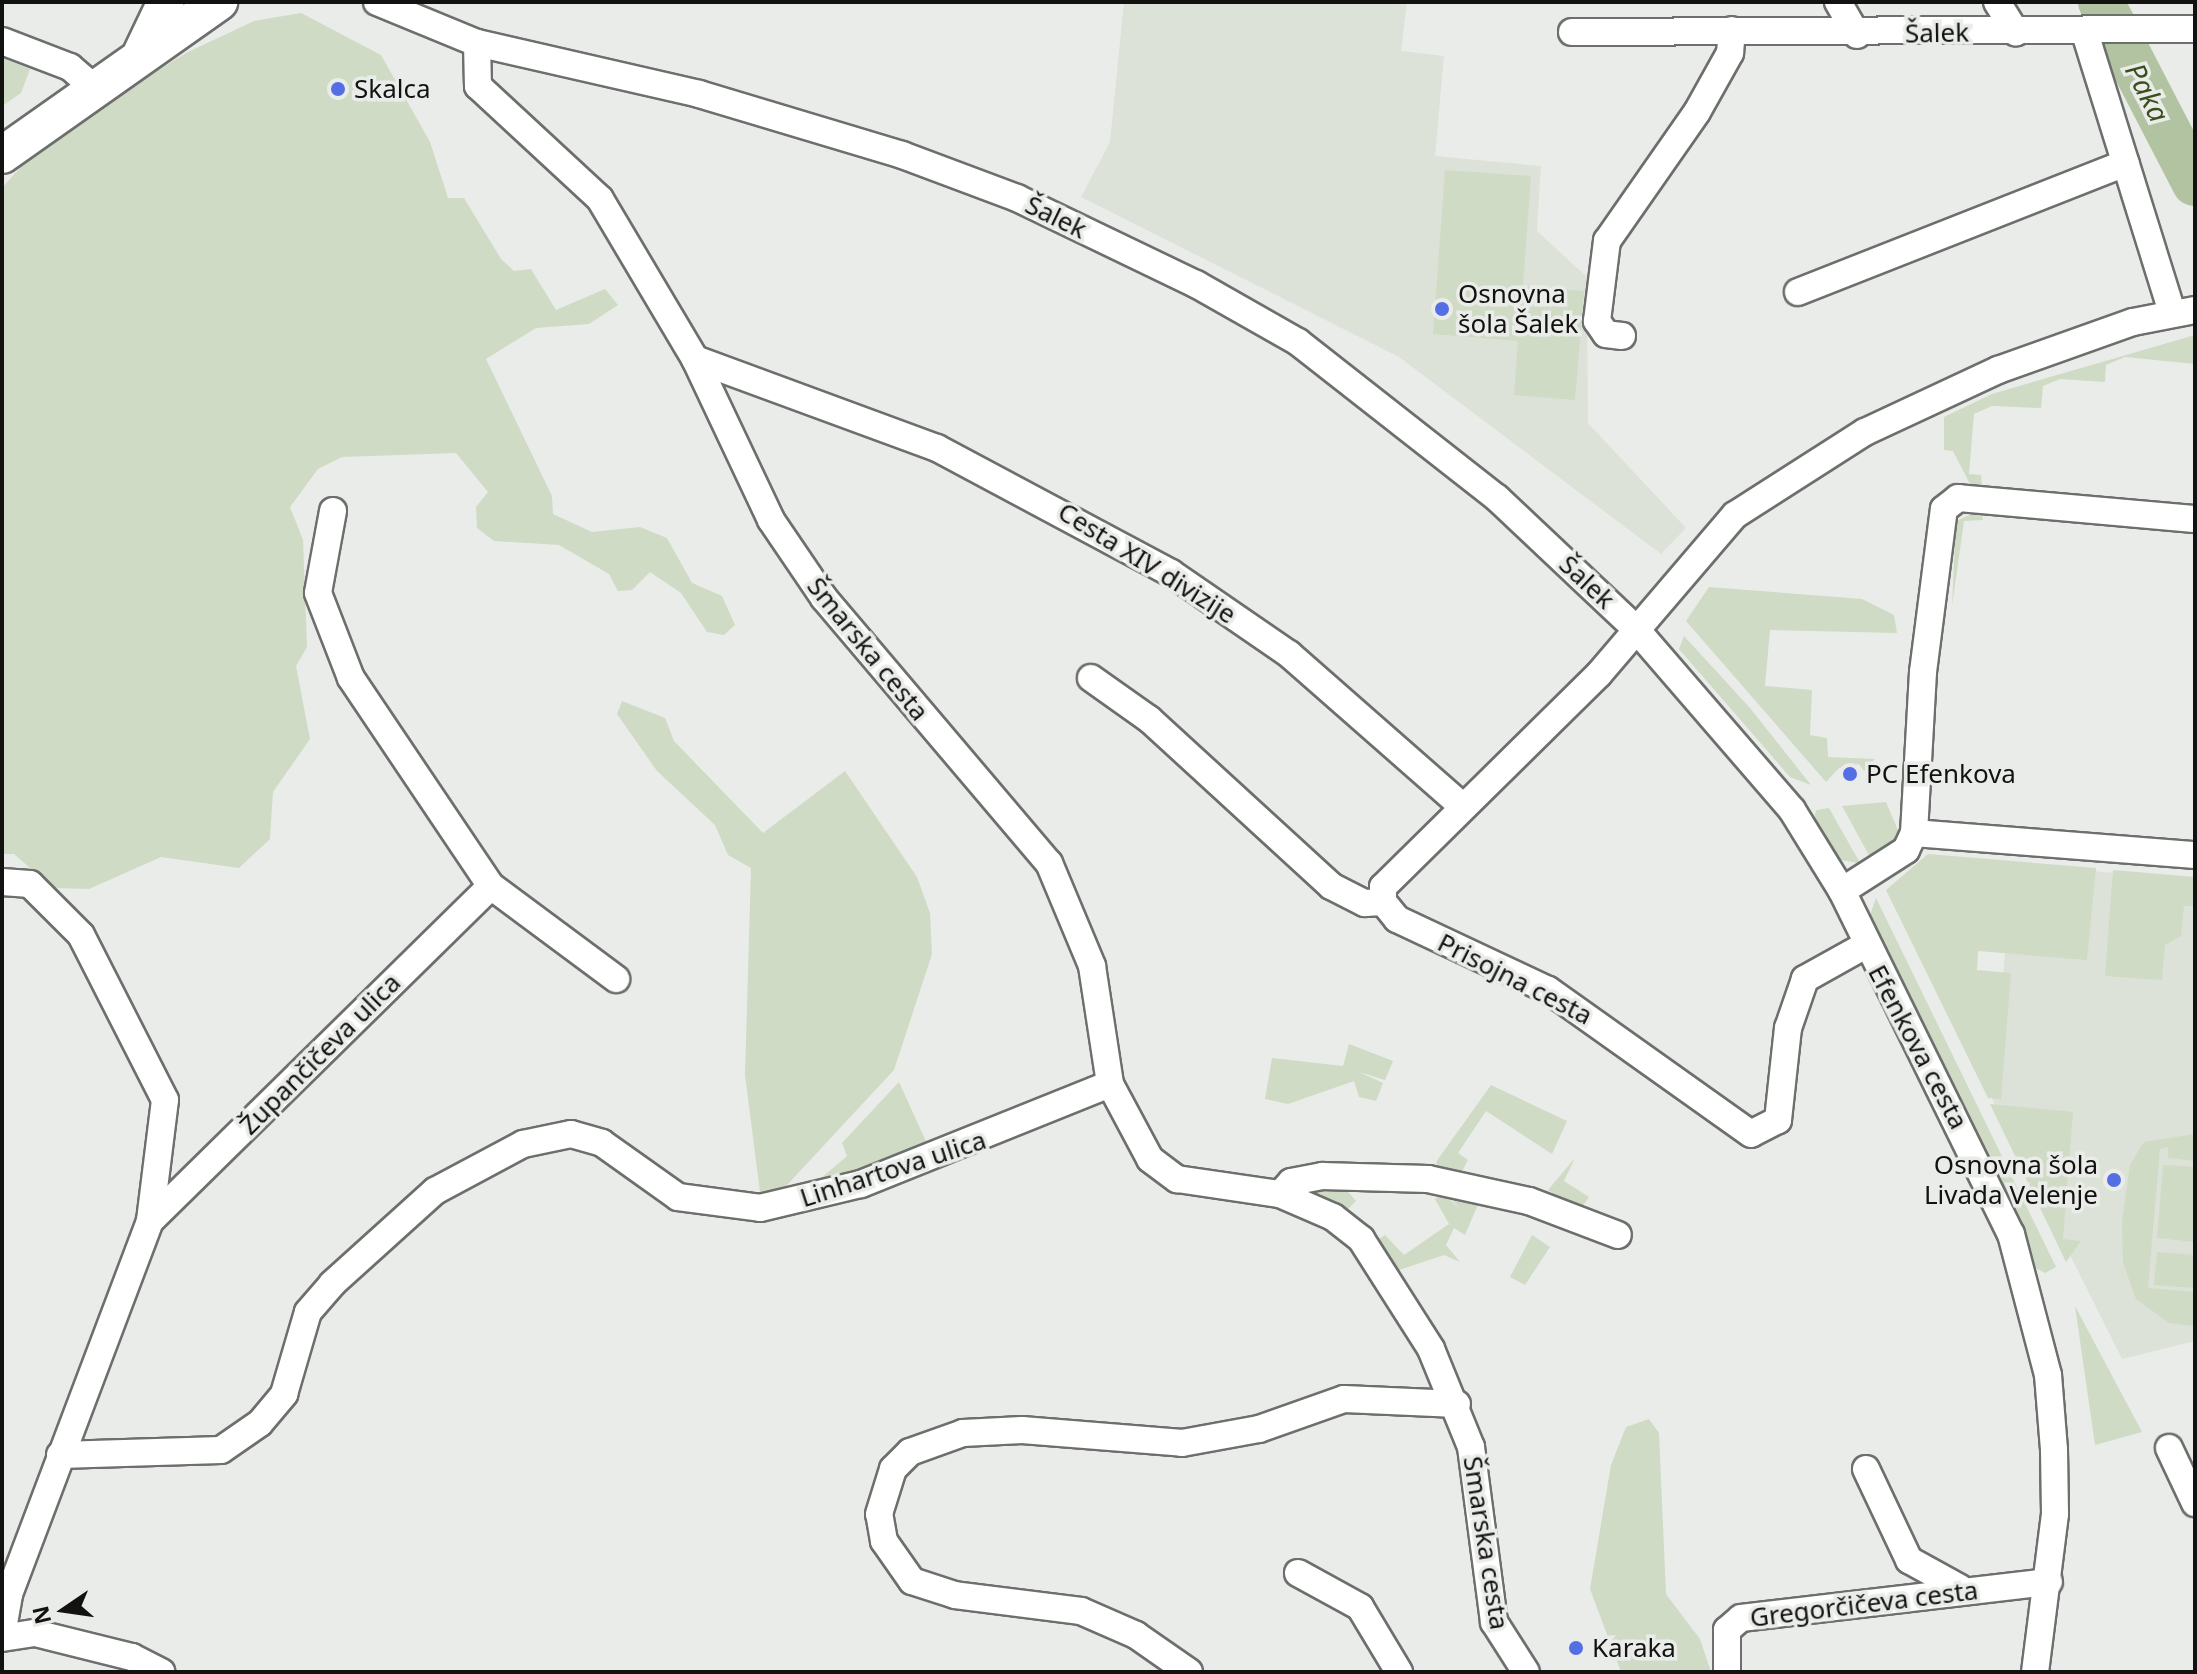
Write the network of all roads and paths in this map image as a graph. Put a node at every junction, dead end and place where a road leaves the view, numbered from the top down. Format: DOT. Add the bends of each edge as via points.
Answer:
graph roads {
  1 [pos="166,2"];
  2 [pos="219,2"];
  3 [pos="377,2"];
  4 [pos="1838,2"];
  5 [pos="1997,2"];
  6 [pos="2195,29"];
  7 [pos="1732,30"];
  8 [pos="1572,32"];
  9 [pos="2016,32"];
  10 [pos="2094,33"];
  11 [pos="1857,35"];
  12 [pos="2,41"];
  13 [pos="477,43"];
  14 [pos="142,52"];
  15 [pos="93,87"];
  16 [pos="2,155"];
  17 [pos="2126,163"];
  18 [pos="1798,292"];
  19 [pos="2184,311"];
  20 [pos="1622,336"];
  21 [pos="695,359"];
  22 [pos="333,511"];
  23 [pos="2195,519"];
  24 [pos="1635,628"];
  25 [pos="1091,678"];
  26 [pos="1461,805"];
  27 [pos="1914,833"];
  28 [pos="2195,855"];
  29 [pos="2,882"];
  30 [pos="491,886"];
  31 [pos="1842,891"];
  32 [pos="1383,902"];
  33 [pos="1864,946"];
  34 [pos="616,979"];
  35 [pos="1110,1084"];
  36 [pos="1280,1194"];
  37 [pos="150,1221"];
  38 [pos="1618,1235"];
  39 [pos="1457,1404"];
  40 [pos="2169,1448"];
  41 [pos="60,1455"];
  42 [pos="1866,1469"];
  43 [pos="2195,1503"];
  44 [pos="1298,1573"];
  45 [pos="2049,1582"];
  46 [pos="1969,1590"];
  47 [pos="2,1636"];
  48 [pos="161,1672"];
  49 [pos="1189,1672"];
  50 [pos="1399,1672"];
  51 [pos="1526,1672"];
  52 [pos="1727,1672"];
  53 [pos="2035,1672"];
  1 -- 14 [label="street"];
  2 -- 14 [label="street"];
  3 -- 13 [label="street, Šalek"];
  4 -- 11 [label="street"];
  5 -- 9 [label="street, Šalek"];
  6 -- 10 [label="street, Šalek"];
  7 -- 8 [label="street, Šalek"];
  7 -- 11 [label="street, Šalek"];
  7 -- 20 [label="street" via="1730,53 1697,112 1607,241 1597,321 1606,334"];
  9 -- 10 [label="street, Šalek"];
  9 -- 11 [label="street, Šalek"];
  10 -- 17 [label="street"];
  12 -- 15 [label="street" via="70,67"];
  13 -- 21 [label="street, Šmarska cesta" via="478,86 600,199"];
  13 -- 24 [label="street, Šalek" via="699,94 902,155 1017,198 1196,284 1298,342 1497,498"];
  14 -- 15 [label="street"];
  15 -- 16 [label="street"];
  17 -- 18 [label="street"];
  17 -- 19 [label="street"];
  19 -- 24 [label="street" via="1998,370 1865,432 1735,515"];
  21 -- 26 [label="street, Cesta XIV divizije" via="790,392 1031,492 1171,573 1289,654"];
  21 -- 35 [label="street, Šmarska cesta" via="771,520 824,598 1055,873 1092,966"];
  22 -- 30 [label="street" via="318,593 351,678"];
  23 -- 27 [label="street" via="1958,498 1944,509 1923,672"];
  24 -- 26 [label="street" via="1599,674"];
  24 -- 31 [label="street, Efenkova cesta" via="1792,810"];
  25 -- 32 [label="street, Prisojna cesta" via="1149,719 1331,886 1365,903"];
  26 -- 32 [label="street" via="1396,870"];
  27 -- 28 [label="street"];
  27 -- 31 [label="street" via="1906,850"];
  29 -- 37 [label="street, Župančičeva ulica" via="30,884 81,935 165,1100"];
  30 -- 34 [label="street"];
  30 -- 37 [label="street, Župančičeva ulica"];
  31 -- 33 [label="street, Efenkova cesta"];
  32 -- 33 [label="street, Prisojna cesta" via="1397,919 1548,990 1606,1026 1751,1134 1778,1120 1788,1028 1805,979"];
  33 -- 45 [label="street, Efenkova cesta" via="1961,1125 2029,1291 2052,1420"];
  35 -- 36 [label="street, Šmarska cesta" via="1150,1159 1177,1179"];
  35 -- 41 [label="street, Linhartova ulica" via="861,1184 760,1208 678,1197 602,1143 571,1134 523,1144 435,1191 332,1284 308,1312 284,1394 260,1423 221,1450"];
  36 -- 38 [label="street" via="1291,1182 1322,1176 1428,1179 1529,1201"];
  36 -- 39 [label="street, Šmarska cesta" via="1333,1217 1361,1239 1389,1276"];
  37 -- 41 [label="street, Župančičeva ulica"];
  39 -- 49 [label="street" via="1344,1399 1259,1429 1182,1443 1022,1430 963,1433 910,1452 893,1469 879,1514 884,1541 912,1581 955,1595 1081,1611 1136,1635"];
  39 -- 51 [label="street, Šmarska cesta" via="1479,1488 1494,1622"];
  40 -- 43 [label="street"];
  41 -- 47 [label="street" via="9,1595"];
  42 -- 46 [label="street" via="1909,1560 1931,1578"];
  44 -- 50 [label="street" via="1360,1607"];
  45 -- 46 [label="street, Gregorčičeva cesta"];
  45 -- 53 [label="street, Efenkova cesta"];
  46 -- 52 [label="street, Gregorčičeva cesta" via="1741,1618 1727,1630"];
  47 -- 48 [label="street" via="35,1633 132,1657"];
}
